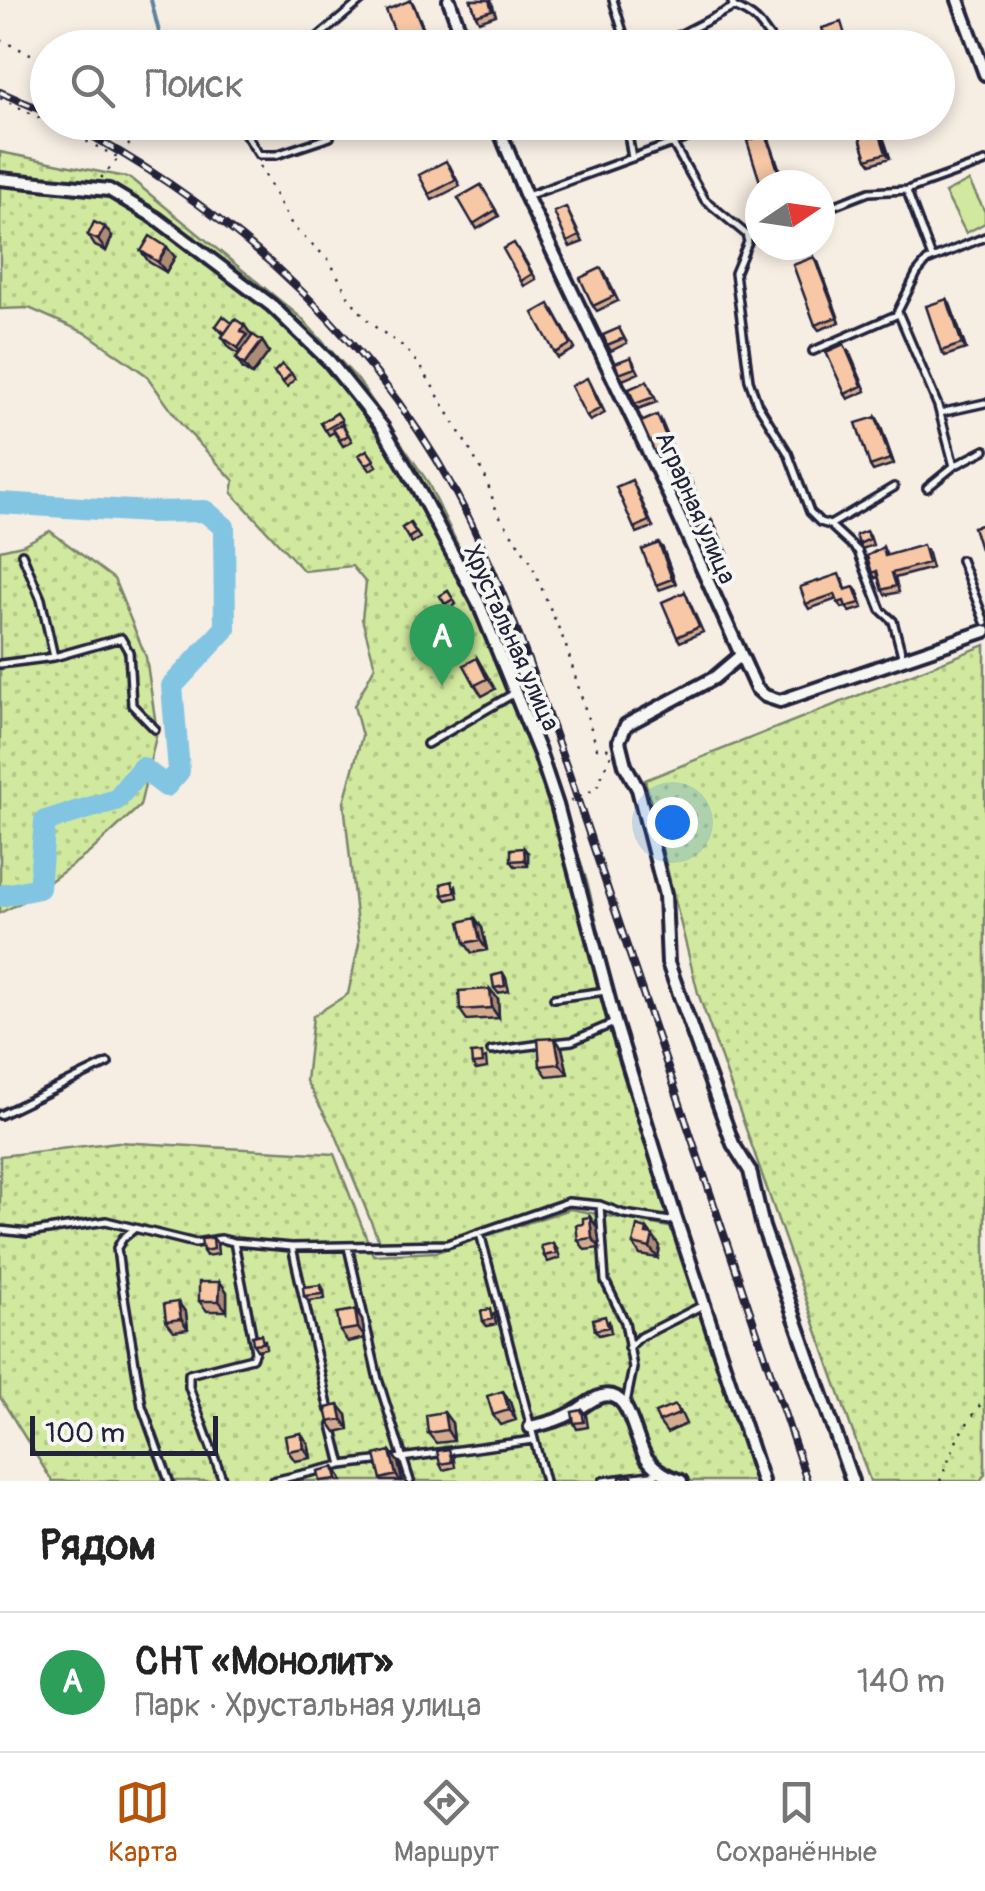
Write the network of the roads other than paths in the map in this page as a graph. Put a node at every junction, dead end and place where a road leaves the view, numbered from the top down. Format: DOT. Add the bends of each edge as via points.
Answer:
graph roads {
  1 [pos="362,0"];
  2 [pos="449,0"];
  3 [pos="614,0"];
  4 [pos="958,0"];
  5 [pos="732,4"];
  6 [pos="326,30"];
  7 [pos="460,30"];
  8 [pos="623,30"];
  9 [pos="686,30"];
  10 [pos="767,30"];
  11 [pos="985,74"];
  12 [pos="250,140"];
  13 [pos="321,140"];
  14 [pos="503,140"];
  15 [pos="629,140"];
  16 [pos="684,140"];
  17 [pos="673,144"];
  18 [pos="632,158"];
  19 [pos="985,162"];
  20 [pos="0,179"];
  21 [pos="907,190"];
  22 [pos="526,196"];
  23 [pos="835,205"];
  24 [pos="745,236"];
  25 [pos="985,238"];
  26 [pos="745,249"];
  27 [pos="932,258"];
  28 [pos="898,312"];
  29 [pos="813,351"];
  30 [pos="985,403"];
  31 [pos="940,413"];
  32 [pos="985,450"];
  33 [pos="954,466"];
  34 [pos="894,488"];
  35 [pos="927,488"];
  36 [pos="830,524"];
  37 [pos="22,554"];
  38 [pos="962,560"];
  39 [pos="985,622"];
  40 [pos="985,631"];
  41 [pos="740,656"];
  42 [pos="54,657"];
  43 [pos="904,660"];
  44 [pos="0,664"];
  45 [pos="513,694"];
  46 [pos="156,729"];
  47 [pos="427,744"];
  48 [pos="606,991"];
  49 [pos="554,998"];
  50 [pos="615,1022"];
  51 [pos="491,1051"];
  52 [pos="108,1063"];
  53 [pos="0,1115"];
  54 [pos="600,1206"];
  55 [pos="674,1216"];
  56 [pos="0,1230"];
  57 [pos="134,1230"];
  58 [pos="480,1233"];
  59 [pos="234,1242"];
  60 [pos="292,1247"];
  61 [pos="348,1247"];
  62 [pos="703,1305"];
  63 [pos="628,1348"];
  64 [pos="626,1403"];
  65 [pos="530,1427"];
  66 [pos="533,1440"];
  67 [pos="402,1458"];
  68 [pos="342,1466"];
  69 [pos="661,1473"];
  70 [pos="169,1481"];
  71 [pos="223,1481"];
  72 [pos="273,1481"];
  73 [pos="410,1481"];
  74 [pos="545,1481"];
  75 [pos="603,1481"];
  76 [pos="680,1481"];
  77 [pos="762,1481"];
  78 [pos="852,1481"];
  1 -- 6 [label="lane"];
  2 -- 7 [label="street"];
  3 -- 8 [label="lane"];
  4 -- 11 [label="street"];
  5 -- 9 [label="lane"];
  5 -- 10 [label="lane"];
  12 -- 13 [label="lane" via="260,154 276,155"];
  14 -- 22 [label="street, Аграрная улица"];
  15 -- 18 [label="lane"];
  16 -- 17 [label="lane"];
  17 -- 18 [label="lane"];
  17 -- 24 [label="lane" via="705,200"];
  18 -- 22 [label="lane"];
  19 -- 21 [label="lane"];
  20 -- 45 [label="street, Хрустальная улица" via="93,187 125,198 271,305 361,397 418,487 478,602"];
  21 -- 23 [label="lane" via="869,192"];
  21 -- 27 [label="lane"];
  22 -- 41 [label="street, Аграрная улица"];
  25 -- 27 [label="lane"];
  26 -- 36 [label="lane" via="734,273 756,404 788,453 810,512"];
  27 -- 28 [label="lane" via="917,272"];
  28 -- 29 [label="lane"];
  28 -- 31 [label="lane"];
  30 -- 31 [label="lane"];
  31 -- 33 [label="lane"];
  32 -- 33 [label="lane"];
  33 -- 35 [label="lane"];
  34 -- 36 [label="lane"];
  36 -- 43 [label="lane" via="858,552 893,621"];
  37 -- 42 [label="lane"];
  38 -- 39 [label="lane"];
  40 -- 43 [label="street, Аграрная улица"];
  41 -- 43 [label="street, Аграрная улица" via="756,688 780,701"];
  41 -- 78 [label="street" via="714,678 626,725 619,741 666,895 668,964 733,1144 750,1171 762,1227"];
  42 -- 44 [label="lane"];
  42 -- 46 [label="lane" via="121,638 130,652 132,705"];
  45 -- 47 [label="lane"];
  45 -- 48 [label="street, Хрустальная улица" via="557,805"];
  48 -- 49 [label="lane"];
  48 -- 50 [label="street, Хрустальная улица"];
  50 -- 51 [label="lane" via="572,1041"];
  50 -- 55 [label="street, Хрустальная улица"];
  52 -- 53 [label="lane"];
  54 -- 55 [label="lane" via="670,1221"];
  54 -- 58 [label="lane" via="568,1202"];
  54 -- 63 [label="lane" via="605,1281 625,1322"];
  55 -- 62 [label="street, Хрустальная улица"];
  56 -- 57 [label="lane" via="28,1233 106,1222"];
  57 -- 59 [label="lane" via="195,1243"];
  57 -- 70 [label="lane" via="117,1248 120,1273 142,1406"];
  58 -- 61 [label="lane" via="447,1244"];
  58 -- 65 [label="lane"];
  59 -- 60 [label="lane"];
  59 -- 71 [label="lane" via="255,1351 252,1358 189,1374"];
  60 -- 61 [label="lane"];
  60 -- 68 [label="lane"];
  61 -- 67 [label="lane"];
  62 -- 63 [label="lane"];
  62 -- 77 [label="street, Хрустальная улица"];
  63 -- 64 [label="lane"];
  64 -- 65 [label="street" via="602,1396"];
  64 -- 69 [label="street" via="636,1442"];
  65 -- 66 [label="lane"];
  66 -- 67 [label="lane"];
  66 -- 74 [label="lane"];
  67 -- 68 [label="lane"];
  67 -- 73 [label="lane"];
  68 -- 72 [label="lane"];
  69 -- 75 [label="lane"];
  69 -- 76 [label="street"];
}
